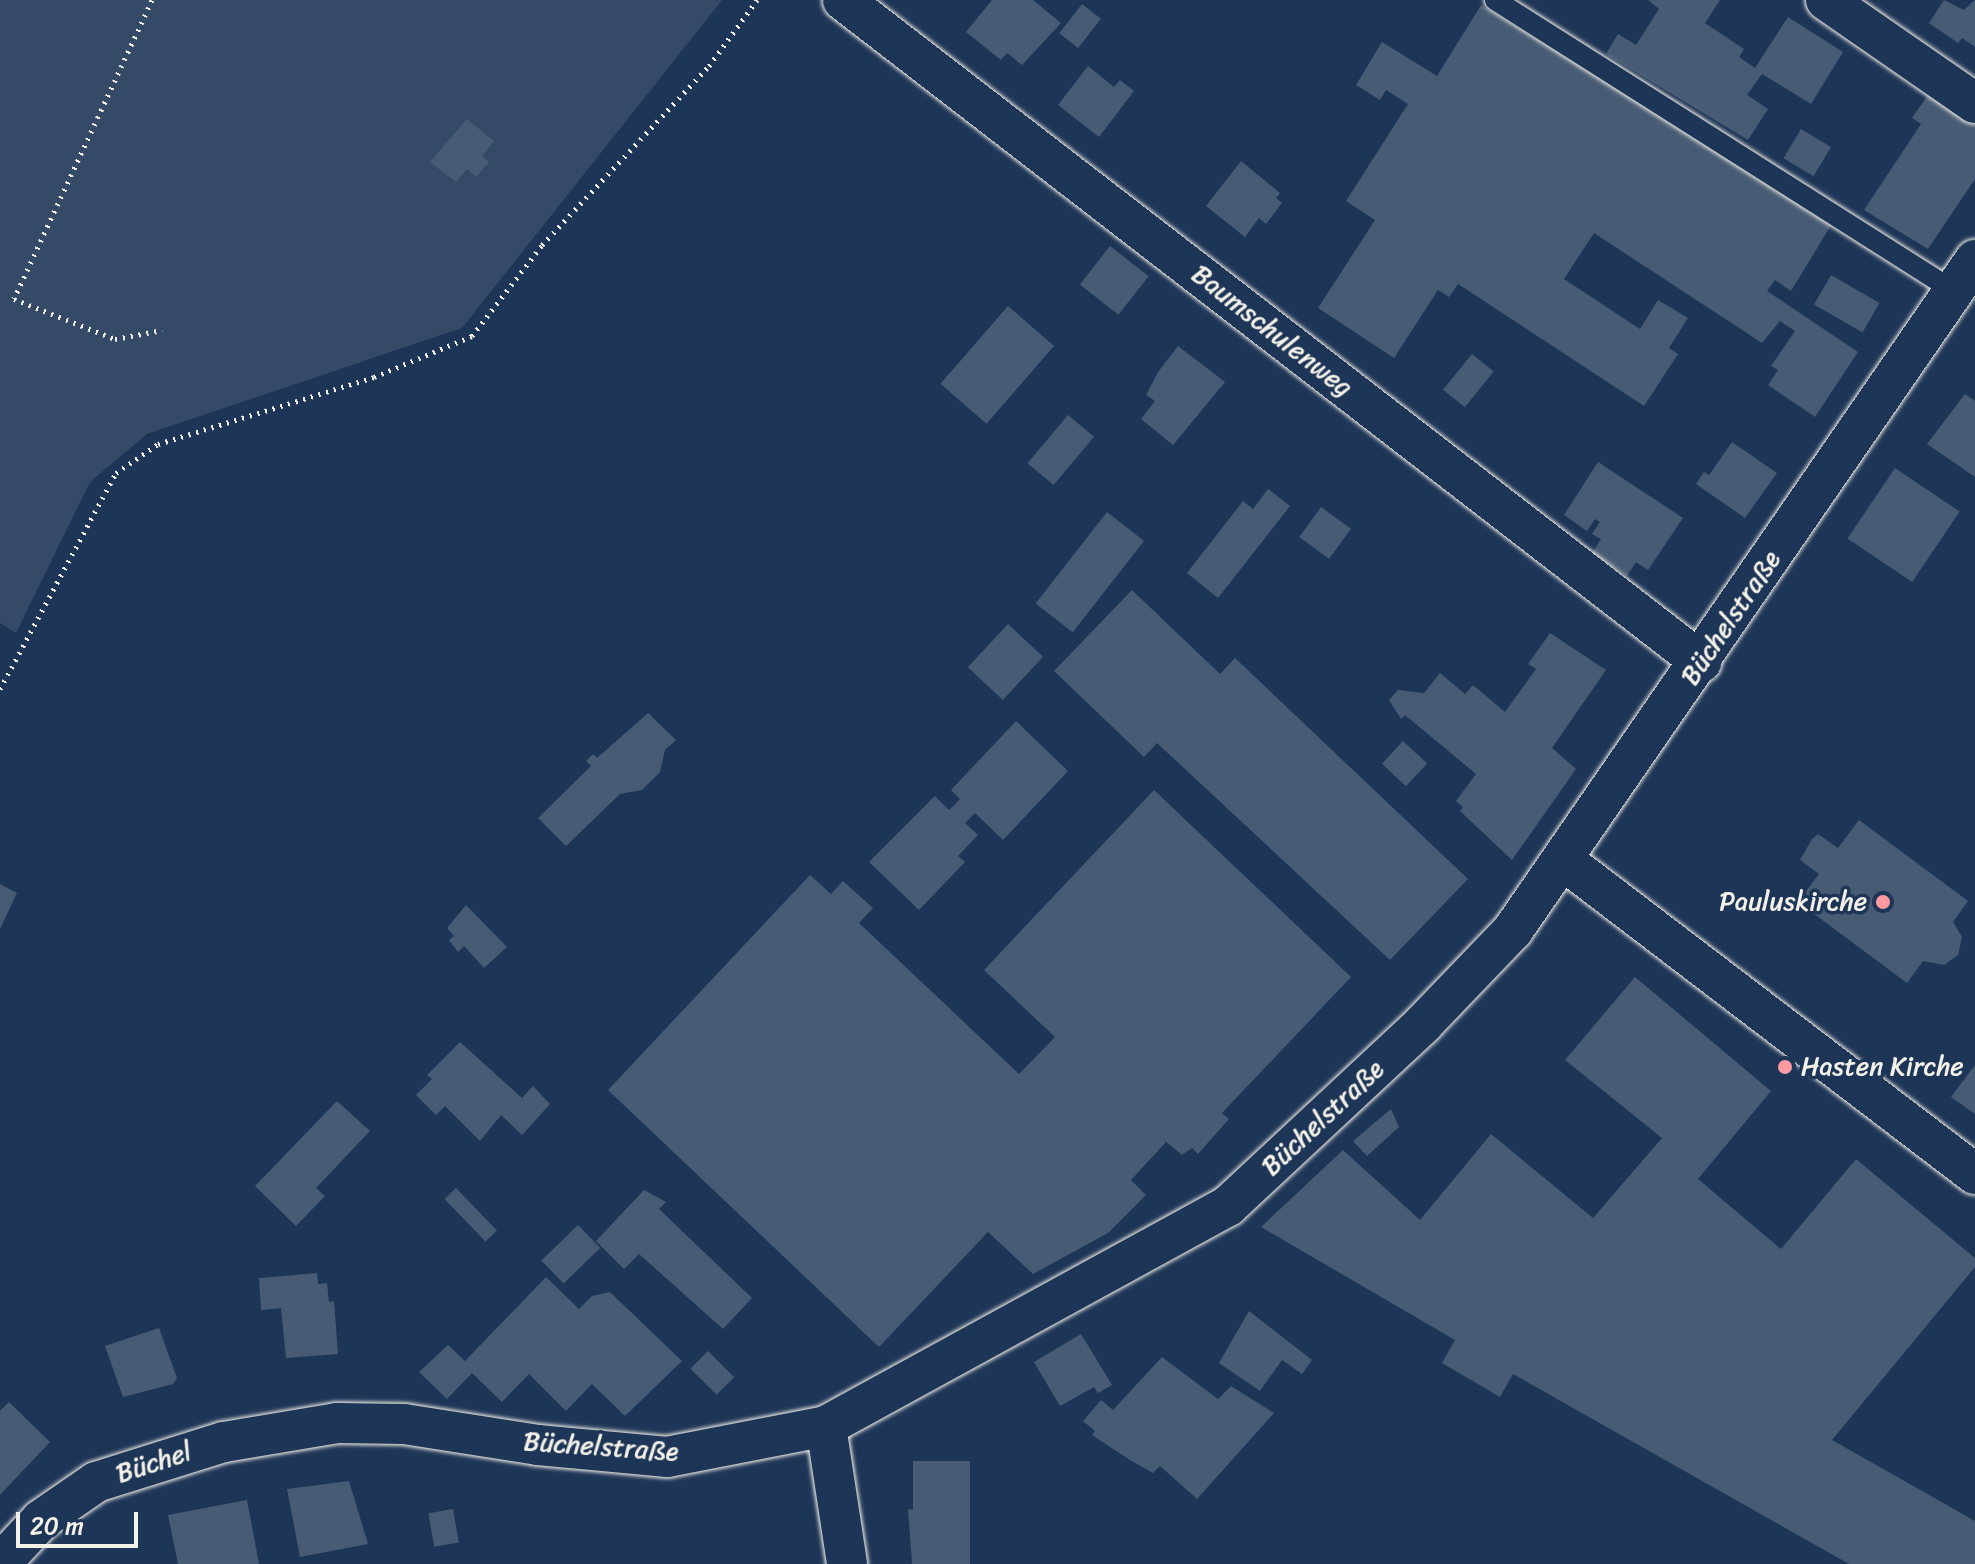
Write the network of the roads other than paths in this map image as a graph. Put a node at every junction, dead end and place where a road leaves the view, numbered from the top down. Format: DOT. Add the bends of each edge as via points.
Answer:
graph roads {
  1 [pos="843,0"];
  2 [pos="1495,0"];
  3 [pos="1826,0"];
  4 [pos="1975,103"];
  5 [pos="1965,276"];
  6 [pos="1701,662"];
  7 [pos="1563,860"];
  8 [pos="1975,1174"];
  9 [pos="337,1423"];
  10 [pos="826,1426"];
  11 [pos="0,1564"];
  12 [pos="847,1564"];
  1 -- 6 [label="street, Baumschulenweg"];
  2 -- 5 [label="lane"];
  3 -- 4 [label="street"];
  5 -- 6 [label="street, Büchelstraße"];
  6 -- 7 [label="street, Büchelstraße"];
  7 -- 8 [label="street"];
  7 -- 10 [label="street, Büchelstraße" via="1513,930 1423,1024 1228,1206"];
  9 -- 10 [label="street, Büchelstraße" via="404,1424 538,1445 667,1457"];
  9 -- 11 [label="street, Büchel" via="224,1442 96,1482 41,1520"];
  10 -- 12 [label="street"];
}
